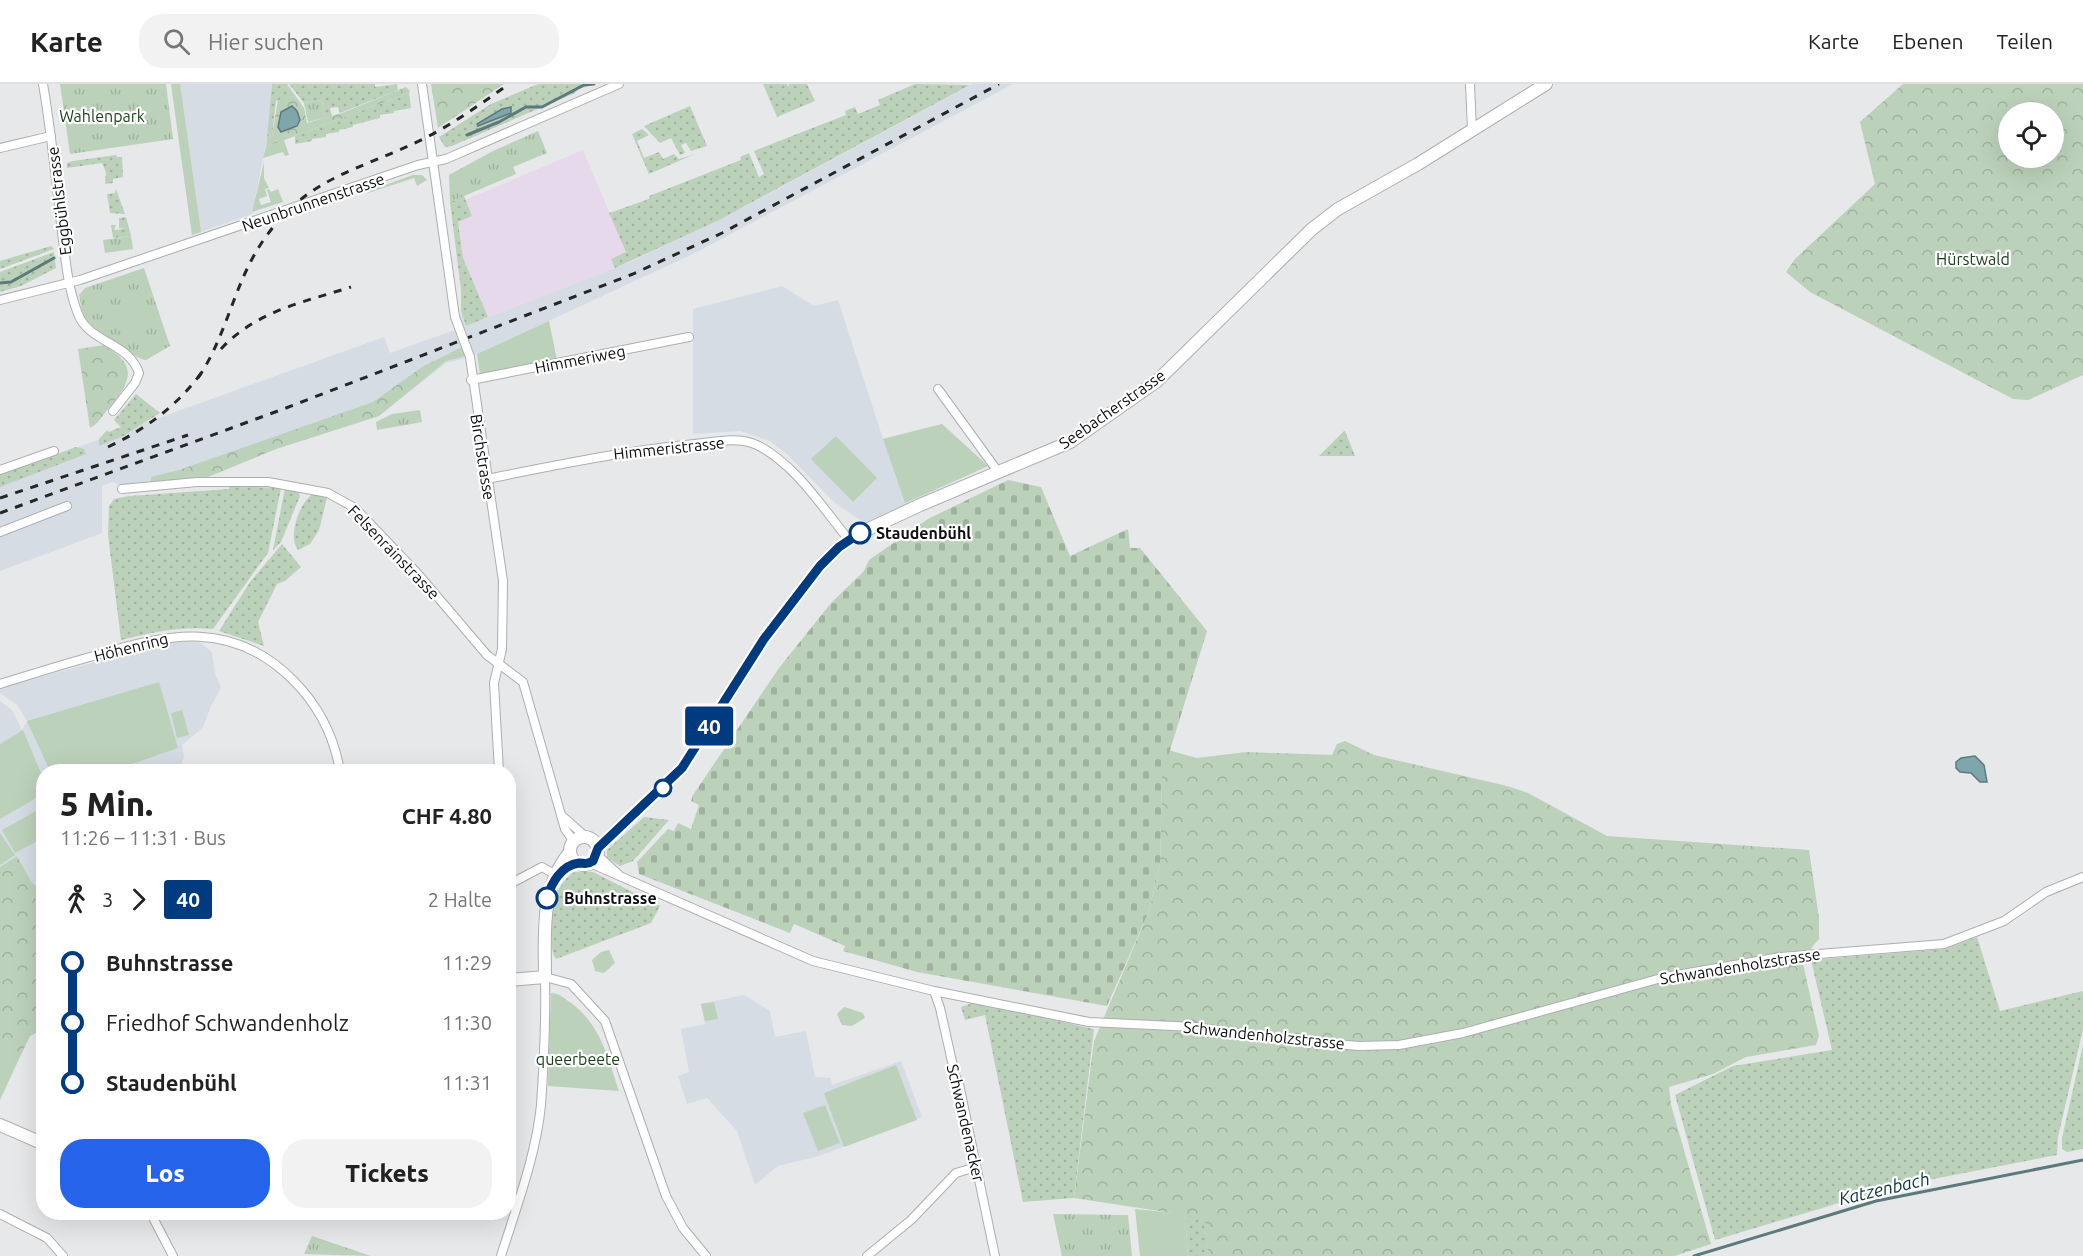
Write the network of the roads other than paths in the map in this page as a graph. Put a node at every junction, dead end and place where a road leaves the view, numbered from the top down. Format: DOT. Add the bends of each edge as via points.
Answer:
graph roads {
  1 [pos="43,84"];
  2 [pos="422,84"];
  3 [pos="619,84"];
  4 [pos="1470,84"];
  5 [pos="1546,84"];
  6 [pos="1472,130"];
  7 [pos="51,136"];
  8 [pos="0,148"];
  9 [pos="433,162"];
  10 [pos="70,282"];
  11 [pos="0,300"];
  12 [pos="689,337"];
  13 [pos="471,380"];
  14 [pos="938,389"];
  15 [pos="113,411"];
  16 [pos="54,451"];
  17 [pos="0,470"];
  18 [pos="999,473"];
  19 [pos="486,479"];
  20 [pos="122,489"];
  21 [pos="67,506"];
  22 [pos="0,532"];
  23 [pos="849,540"];
  24 [pos="498,666"];
  25 [pos="0,684"];
  26 [pos="338,764"];
  27 [pos="499,764"];
  28 [pos="561,815"];
  29 [pos="572,847"];
  30 [pos="590,851"];
  31 [pos="556,875"];
  32 [pos="2083,877"];
  33 [pos="516,881"];
  34 [pos="545,977"];
  35 [pos="516,979"];
  36 [pos="933,991"];
  37 [pos="0,1125"];
  38 [pos="36,1141"];
  39 [pos="976,1167"];
  40 [pos="516,1206"];
  41 [pos="0,1214"];
  42 [pos="154,1220"];
  43 [pos="512,1220"];
  44 [pos="63,1256"];
  45 [pos="173,1256"];
  46 [pos="501,1256"];
  47 [pos="706,1256"];
  48 [pos="867,1256"];
  49 [pos="995,1256"];
  1 -- 7 [label="street"];
  2 -- 9 [label="street, Birchstrasse"];
  3 -- 9 [label="street, Neunbrunnenstrasse"];
  4 -- 6 [label="street"];
  5 -- 6 [label="street, Seebacherstrasse"];
  6 -- 18 [label="street, Seebacherstrasse" via="1338,209 1312,229 1157,381 1070,442"];
  7 -- 8 [label="street, Eggbühlstrasse"];
  7 -- 10 [label="street, Eggbühlstrasse"];
  9 -- 10 [label="street, Neunbrunnenstrasse"];
  9 -- 13 [label="street, Birchstrasse, bridge" via="455,317 470,357"];
  10 -- 11 [label="street, Neunbrunnenstrasse"];
  10 -- 15 [label="street, Eggbühlstrasse" via="81,320 92,332 125,352 139,373"];
  12 -- 13 [label="street, Himmeriweg"];
  13 -- 19 [label="street, Birchstrasse"];
  14 -- 18 [label="street"];
  16 -- 17 [label="street"];
  18 -- 23 [label="street, Seebacherstrasse" via="920,505"];
  19 -- 23 [label="street, Himmeristrasse" via="628,451 728,440 755,444 777,458 807,488"];
  19 -- 24 [label="street, Birchstrasse" via="503,581"];
  20 -- 24 [label="street, Felsenrainstrasse" via="247,482 306,488 334,496 364,517"];
  21 -- 22 [label="street"];
  23 -- 30 [label="street, Seebacherstrasse" via="820,566 764,639 682,768 628,821"];
  24 -- 27 [label="street" via="494,683"];
  24 -- 28 [label="street" via="523,681"];
  25 -- 26 [label="street, Höhenring" via="143,641 184,635 212,636 267,659 302,689 331,732"];
  28 -- 29 [label="street"];
  28 -- 30 [label="street"];
  29 -- 30 [label="street, Seebacherstrasse"];
  29 -- 30 [label="street"];
  29 -- 31 [label="street"];
  30 -- 31 [label="street, Seebacherstrasse"];
  30 -- 36 [label="street, Schwandenholzstrasse" via="623,878 813,961"];
  31 -- 33 [label="street" via="542,867"];
  31 -- 34 [label="street" via="545,909"];
  32 -- 36 [label="street, Schwandenholzstrasse" via="2046,892 2004,921 1944,944 1788,956 1665,977 1463,1033 1399,1045 1277,1039 1158,1024 1114,1025 1065,1019"];
  34 -- 35 [label="street"];
  34 -- 40 [label="street" via="547,1014 541,1106"];
  34 -- 47 [label="street" via="571,984 605,1021 666,1196 683,1228"];
  36 -- 39 [label="street, Schwandenacker" via="959,1084"];
  37 -- 38 [label="street"];
  39 -- 48 [label="street" via="956,1173 911,1220"];
  39 -- 49 [label="street, Schwandenacker"];
  41 -- 44 [label="street" via="46,1238"];
  42 -- 45 [label="street"];
  43 -- 46 [label="street"];
}
